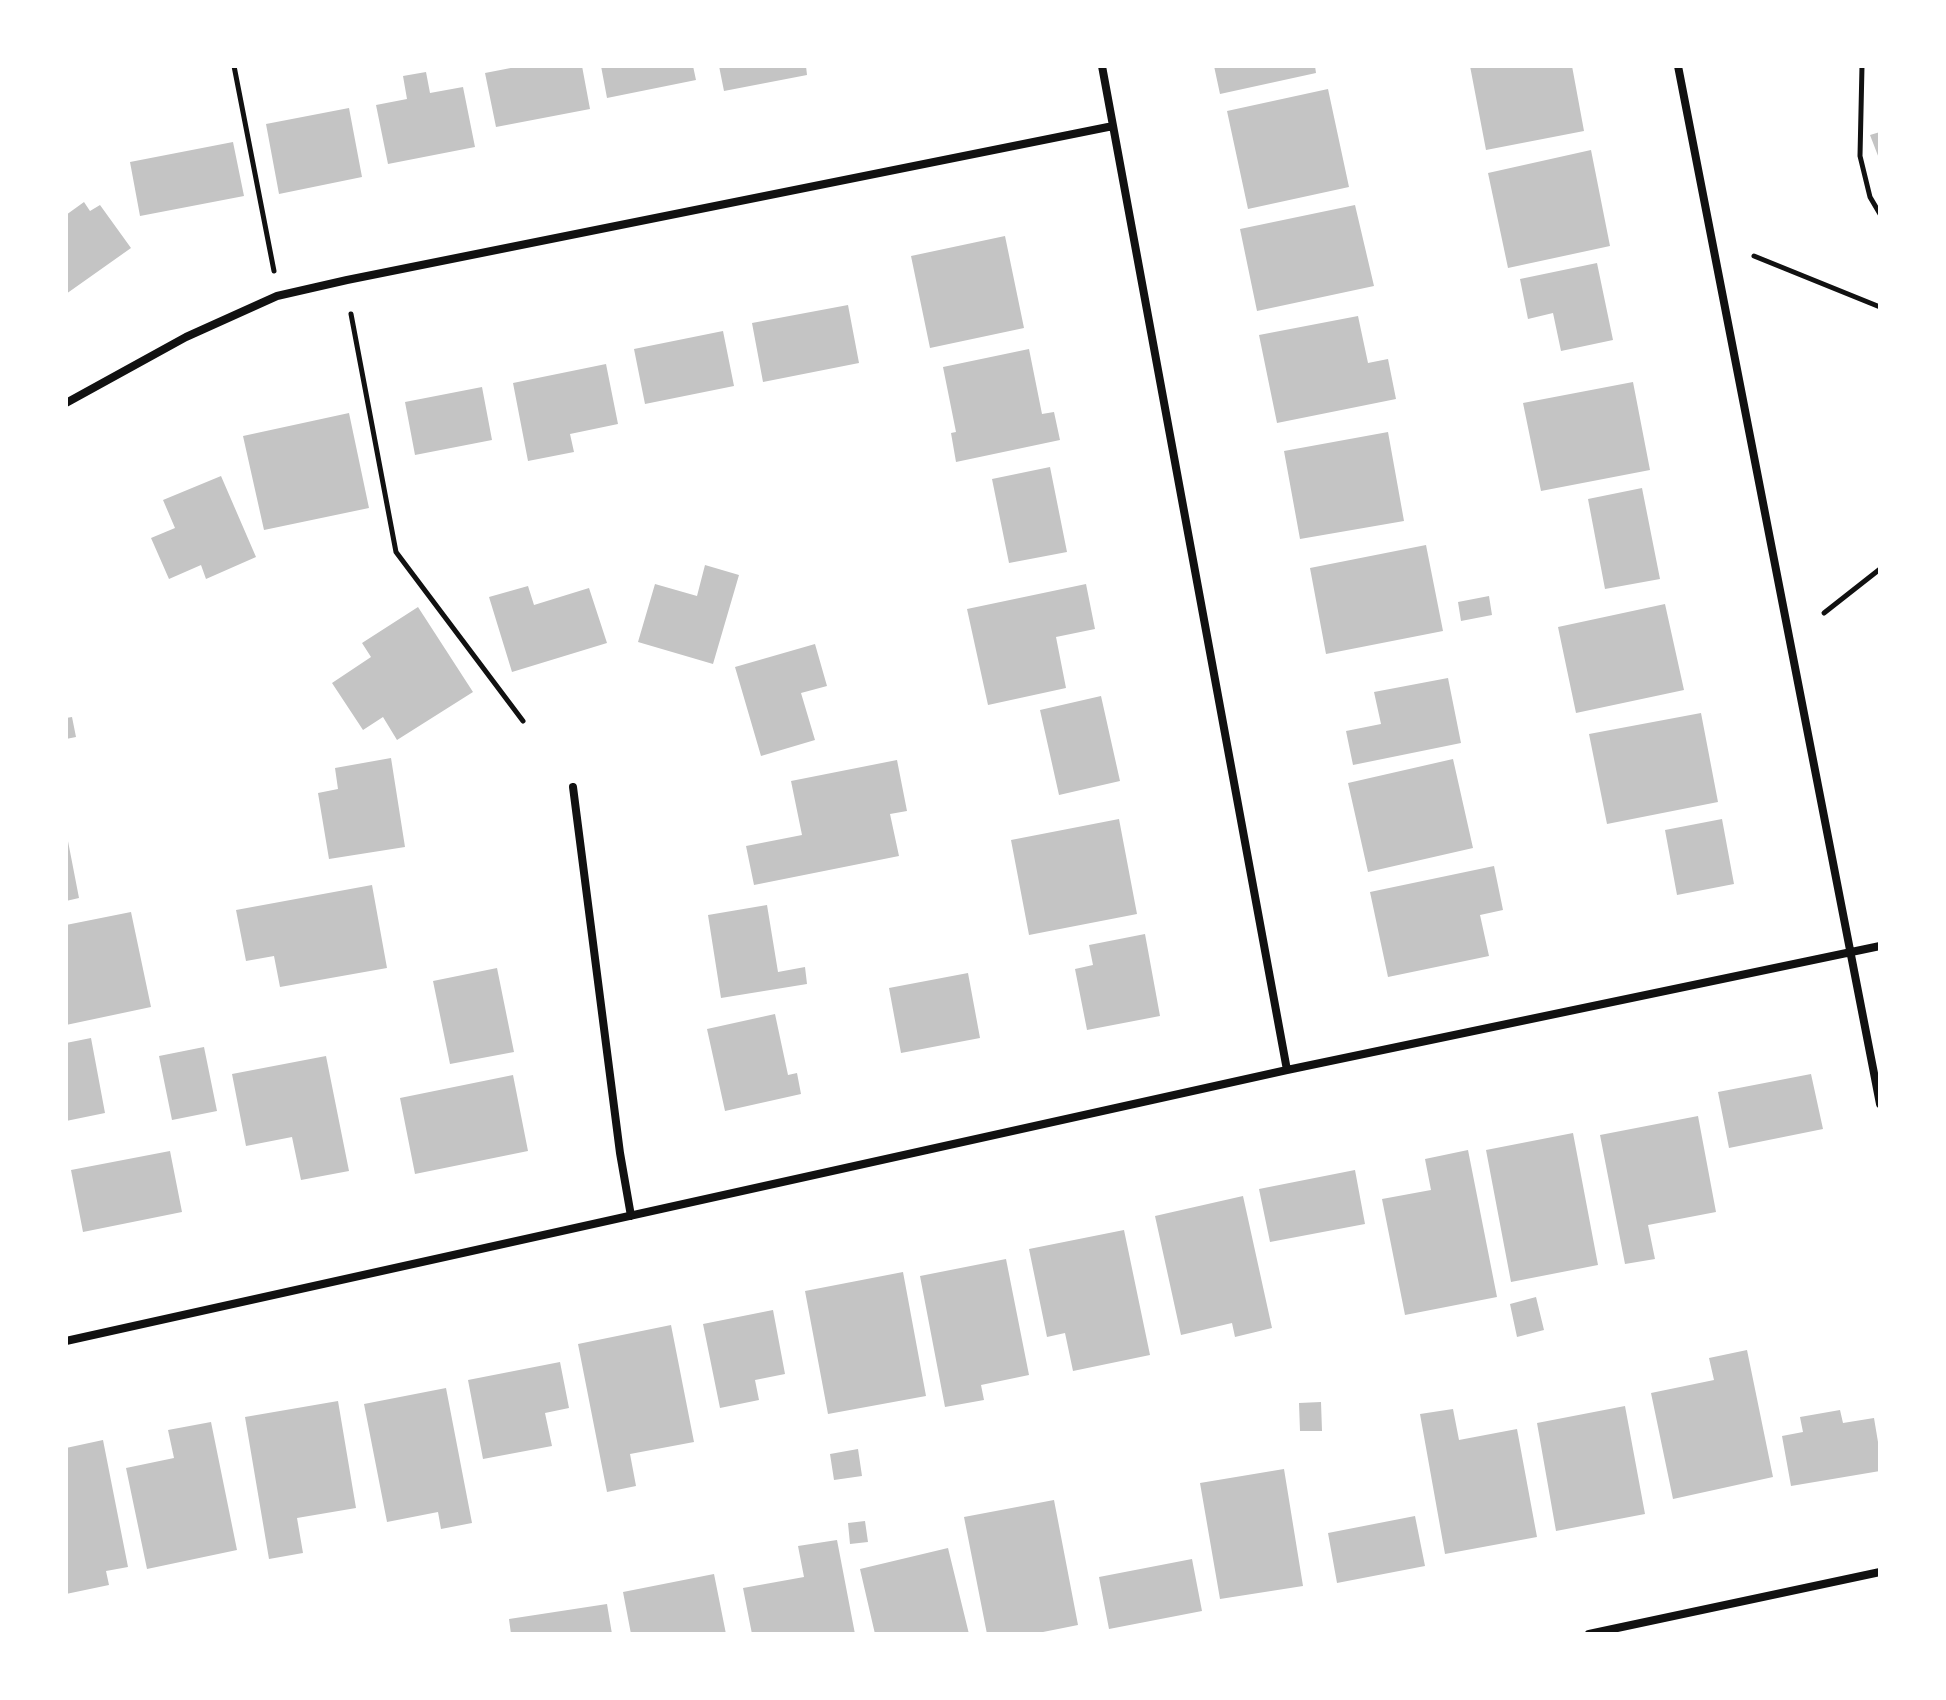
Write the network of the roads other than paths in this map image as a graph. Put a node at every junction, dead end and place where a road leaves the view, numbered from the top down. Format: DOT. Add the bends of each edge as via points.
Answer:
graph roads {
  1 [pos="1102,66"];
  2 [pos="1678,66"];
  3 [pos="1113,126"];
  4 [pos="66,403"];
  5 [pos="573,787"];
  6 [pos="1880,946"];
  7 [pos="1850,953"];
  8 [pos="1287,1070"];
  9 [pos="1880,1104"];
  10 [pos="631,1216"];
  11 [pos="66,1341"];
  12 [pos="1880,1572"];
  13 [pos="1589,1634"];
  1 -- 3 [label="street"];
  2 -- 7 [label="street"];
  3 -- 4 [label="street" via="277,296 186,337"];
  3 -- 8 [label="street"];
  5 -- 10 [label="street"];
  6 -- 7 [label="street"];
  7 -- 8 [label="street"];
  7 -- 9 [label="street"];
  8 -- 10 [label="street"];
  10 -- 11 [label="street"];
  12 -- 13 [label="street"];
}
